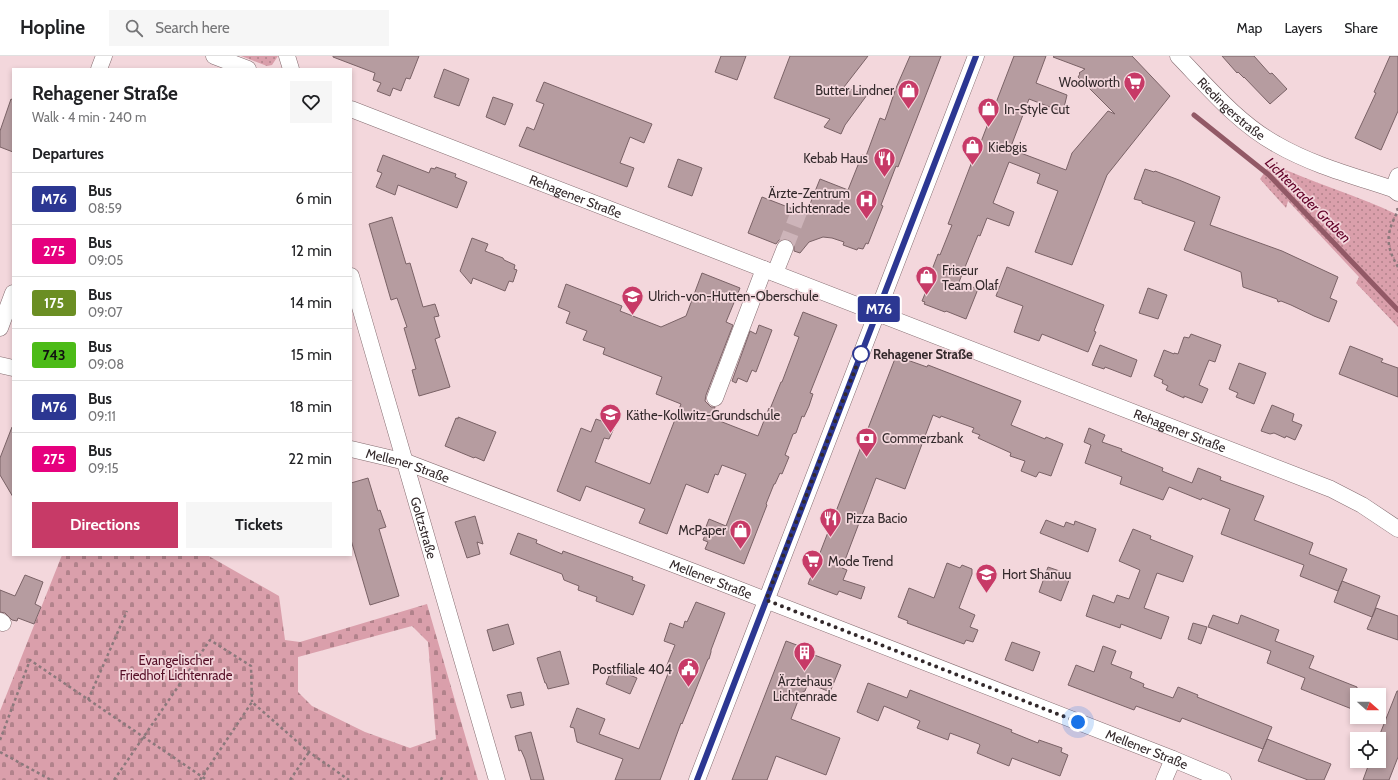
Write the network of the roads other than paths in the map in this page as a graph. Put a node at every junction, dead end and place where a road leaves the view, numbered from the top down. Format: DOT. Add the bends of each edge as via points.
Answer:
graph roads {
  1 [pos="104,56"];
  2 [pos="214,56"];
  3 [pos="287,56"];
  4 [pos="976,56"];
  5 [pos="1178,56"];
  6 [pos="99,68"];
  7 [pos="245,68"];
  8 [pos="291,68"];
  9 [pos="352,109"];
  10 [pos="1396,186"];
  11 [pos="785,248"];
  12 [pos="770,271"];
  13 [pos="352,279"];
  14 [pos="12,297"];
  15 [pos="877,313"];
  16 [pos="0,328"];
  17 [pos="0,365"];
  18 [pos="12,368"];
  19 [pos="715,398"];
  20 [pos="352,449"];
  21 [pos="406,462"];
  22 [pos="1398,530"];
  23 [pos="766,600"];
  24 [pos="1172,759"];
  25 [pos="497,780"];
  26 [pos="697,780"];
  27 [pos="1164,780"];
  28 [pos="1223,780"];
  1 -- 6 [label="street"];
  2 -- 7 [label="street"];
  3 -- 8 [label="street"];
  4 -- 15 [label="street"];
  5 -- 10 [label="street, Riedingerstraße" via="1231,110 1274,144 1292,153"];
  9 -- 12 [label="street, Rehagener Straße"];
  11 -- 12 [label="street"];
  12 -- 15 [label="street, Rehagener Straße"];
  12 -- 19 [label="street"];
  13 -- 21 [label="street, Goltzstraße"];
  14 -- 16 [label="street"];
  15 -- 22 [label="street, Rehagener Straße" via="1331,489 1362,505"];
  15 -- 23 [label="street"];
  17 -- 18 [label="street"];
  20 -- 21 [label="street, Mellener Straße"];
  21 -- 23 [label="street, Mellener Straße"];
  21 -- 25 [label="street, Goltzstraße"];
  23 -- 24 [label="street, Mellener Straße"];
  23 -- 26 [label="street"];
  24 -- 27 [label="street"];
  24 -- 28 [label="street, Mellener Straße"];
}
